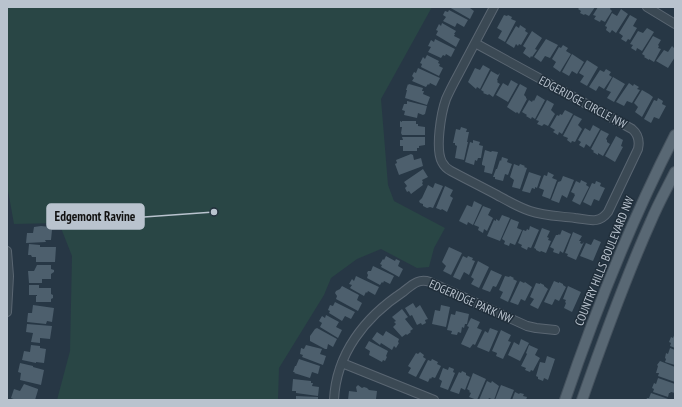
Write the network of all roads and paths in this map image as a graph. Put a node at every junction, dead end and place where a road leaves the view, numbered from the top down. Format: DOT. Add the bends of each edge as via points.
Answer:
graph roads {
  1 [pos="494,7"];
  2 [pos="647,7"];
  3 [pos="675,24"];
  4 [pos="475,43"];
  5 [pos="675,135"];
  6 [pos="675,172"];
  7 [pos="7,251"];
  8 [pos="7,312"];
  9 [pos="555,330"];
  10 [pos="342,362"];
  11 [pos="334,400"];
  12 [pos="434,400"];
  13 [pos="565,400"];
  14 [pos="582,400"];
  1 -- 4 [label="street, EDGERIDGE CIRCLE NW"];
  2 -- 3 [label="street"];
  4 -- 4 [label="street, EDGERIDGE CIRCLE NW" via="454,82 442,114 439,144 442,163 451,171 530,212 590,221 601,219 608,212 638,149 639,141 635,132"];
  5 -- 13 [label="main road, COUNTRY HILLS BOULEVARD NW" via="614,266"];
  6 -- 14 [label="main road" via="631,268"];
  7 -- 8 [label="street"];
  9 -- 10 [label="street, EDGERIDGE PARK NW" via="527,326 421,280 381,308 366,323"];
  10 -- 11 [label="street, EDGERIDGE PARK NW" via="336,380"];
  10 -- 12 [label="street"];
}
